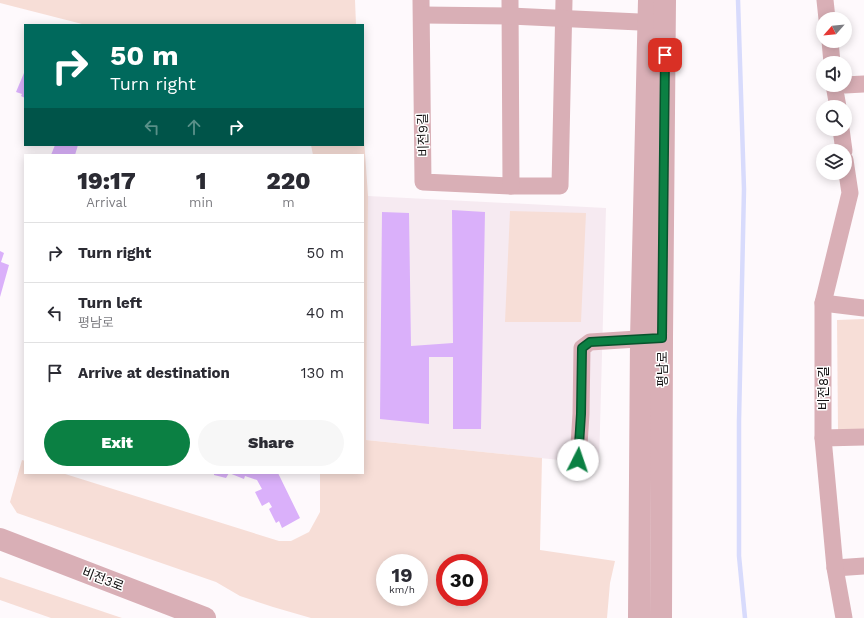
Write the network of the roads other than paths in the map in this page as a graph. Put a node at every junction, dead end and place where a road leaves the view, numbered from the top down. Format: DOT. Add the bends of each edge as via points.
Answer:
graph roads {
  1 [pos="564,0"];
  2 [pos="649,0"];
  3 [pos="665,0"];
  4 [pos="825,0"];
  5 [pos="422,8"];
  6 [pos="510,8"];
  7 [pos="826,12"];
  8 [pos="564,19"];
  9 [pos="657,23"];
  10 [pos="864,84"];
  11 [pos="852,85"];
  12 [pos="848,180"];
  13 [pos="511,186"];
  14 [pos="823,303"];
  15 [pos="864,308"];
  16 [pos="651,338"];
  17 [pos="864,437"];
  18 [pos="822,438"];
  19 [pos="578,460"];
  20 [pos="0,539"];
  21 [pos="864,566"];
  22 [pos="835,568"];
  23 [pos="205,618"];
  24 [pos="639,618"];
  25 [pos="660,618"];
  26 [pos="844,618"];
  1 -- 8 [label="street, 비전9길"];
  2 -- 9 [label="street"];
  3 -- 9 [label="street, 평남로"];
  4 -- 7 [label="street"];
  5 -- 6 [label="street"];
  5 -- 13 [label="street, 비전9길" via="423,182"];
  6 -- 8 [label="street"];
  6 -- 13 [label="street"];
  8 -- 9 [label="street"];
  8 -- 13 [label="street, 비전9길" via="560,186"];
  9 -- 16 [label="street, 평남로"];
  10 -- 11 [label="street"];
  12 -- 14 [label="street, 비전8길" via="850,193"];
  14 -- 15 [label="street"];
  14 -- 18 [label="street, 비전8길"];
  16 -- 19 [label="street" via="590,342 582,348"];
  16 -- 24 [label="street"];
  16 -- 25 [label="street, 평남로"];
  17 -- 18 [label="street"];
  18 -- 22 [label="street, 비전8길"];
  20 -- 23 [label="street, 비전3로"];
  21 -- 22 [label="street"];
  22 -- 26 [label="street, 비전8길"];
}
